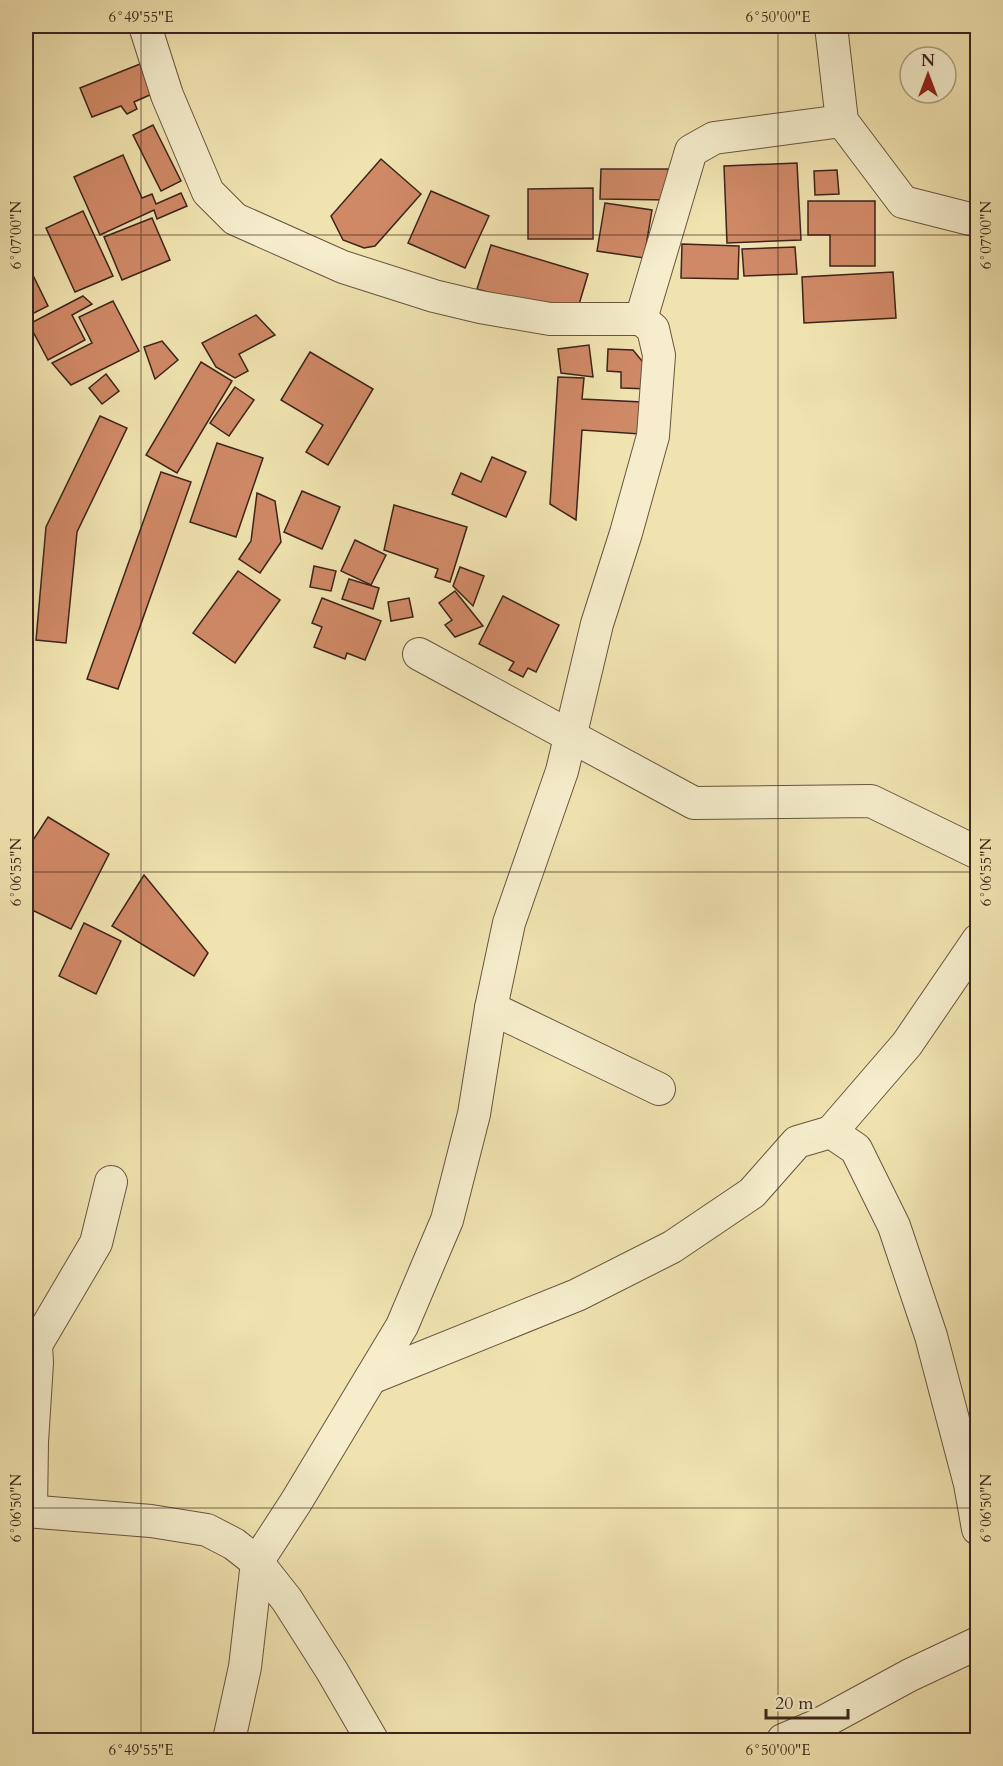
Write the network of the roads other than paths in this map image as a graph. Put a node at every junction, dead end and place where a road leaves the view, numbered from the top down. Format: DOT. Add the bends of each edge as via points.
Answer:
graph roads {
  1 [pos="145,26"];
  2 [pos="831,26"];
  3 [pos="842,121"];
  4 [pos="978,218"];
  5 [pos="642,319"];
  6 [pos="418,654"];
  7 [pos="569,737"];
  8 [pos="978,853"];
  9 [pos="978,940"];
  10 [pos="491,1008"];
  11 [pos="659,1089"];
  12 [pos="831,1132"];
  13 [pos="111,1182"];
  14 [pos="31,1340"];
  15 [pos="371,1378"];
  16 [pos="28,1511"];
  17 [pos="978,1528"];
  18 [pos="258,1562"];
  19 [pos="978,1642"];
  20 [pos="229,1740"];
  21 [pos="372,1740"];
  22 [pos="783,1740"];
  1 -- 5 [label="street" via="167,95 208,192 236,219 343,267 480,308 550,319"];
  2 -- 3 [label="street"];
  3 -- 4 [label="street" via="903,202"];
  3 -- 5 [label="street" via="714,138 692,151"];
  5 -- 7 [label="street" via="653,329 659,355 653,436 597,624"];
  6 -- 7 [label="street"];
  7 -- 8 [label="street" via="694,803 871,801"];
  7 -- 10 [label="street" via="562,771 509,923"];
  9 -- 12 [label="street" via="907,1044"];
  10 -- 11 [label="street"];
  10 -- 15 [label="street" via="474,1114 447,1220 402,1326"];
  12 -- 15 [label="street" via="797,1142 752,1193 672,1247 577,1295"];
  12 -- 17 [label="street" via="856,1149 894,1226 932,1336"];
  13 -- 14 [label="street" via="96,1243"];
  14 -- 16 [label="street" via="37,1363"];
  15 -- 18 [label="street"];
  16 -- 18 [label="street" via="151,1521 207,1530"];
  18 -- 20 [label="street" via="245,1667"];
  18 -- 21 [label="street" via="312,1638"];
  19 -- 22 [label="street"];
}
